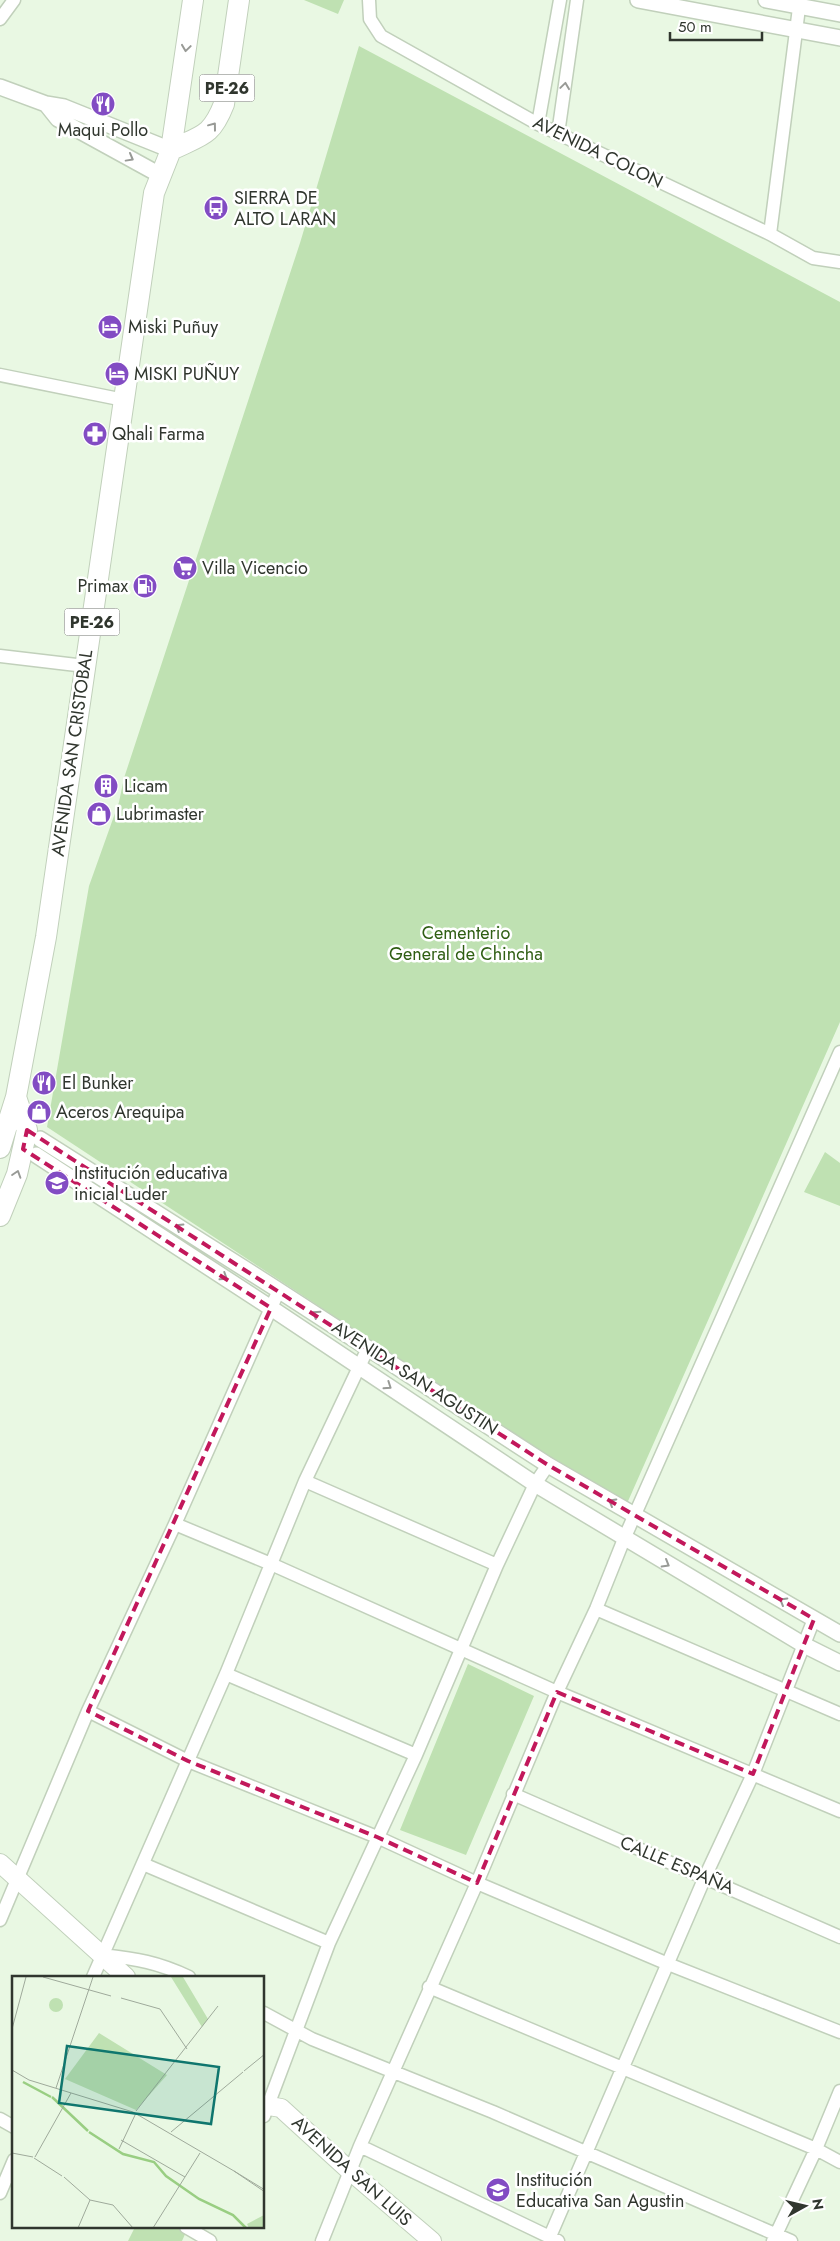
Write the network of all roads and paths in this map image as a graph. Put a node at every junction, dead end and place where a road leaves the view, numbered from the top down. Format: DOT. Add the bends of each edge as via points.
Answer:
graph roads {
  1 [pos="14,0"];
  2 [pos="193,0"];
  3 [pos="239,0"];
  4 [pos="369,0"];
  5 [pos="560,0"];
  6 [pos="577,0"];
  7 [pos="638,0"];
  8 [pos="766,0"];
  9 [pos="799,3"];
  10 [pos="840,14"];
  11 [pos="0,19"];
  12 [pos="796,29"];
  13 [pos="840,38"];
  14 [pos="0,86"];
  15 [pos="46,104"];
  16 [pos="538,124"];
  17 [pos="558,134"];
  18 [pos="172,150"];
  19 [pos="160,174"];
  20 [pos="770,234"];
  21 [pos="840,262"];
  22 [pos="0,375"];
  23 [pos="124,400"];
  24 [pos="0,656"];
  25 [pos="85,666"];
  26 [pos="840,1052"];
  27 [pos="16,1097"];
  28 [pos="4,1119"];
  29 [pos="1,1143"];
  30 [pos="32,1143"];
  31 [pos="0,1216"];
  32 [pos="279,1290"];
  33 [pos="271,1308"];
  34 [pos="368,1348"];
  35 [pos="359,1367"];
  36 [pos="548,1464"];
  37 [pos="305,1481"];
  38 [pos="535,1484"];
  39 [pos="635,1515"];
  40 [pos="175,1524"];
  41 [pos="624,1539"];
  42 [pos="271,1564"];
  43 [pos="497,1565"];
  44 [pos="596,1608"];
  45 [pos="814,1618"];
  46 [pos="840,1634"];
  47 [pos="804,1645"];
  48 [pos="461,1648"];
  49 [pos="840,1663"];
  50 [pos="226,1674"];
  51 [pos="557,1692"];
  52 [pos="787,1692"];
  53 [pos="88,1711"];
  54 [pos="840,1714"];
  55 [pos="416,1755"];
  56 [pos="188,1762"];
  57 [pos="753,1774"];
  58 [pos="513,1794"];
  59 [pos="840,1811"];
  60 [pos="377,1838"];
  61 [pos="0,1863"];
  62 [pos="143,1864"];
  63 [pos="705,1877"];
  64 [pos="18,1880"];
  65 [pos="477,1883"];
  66 [pos="0,1920"];
  67 [pos="840,1937"];
  68 [pos="330,1943"];
  69 [pos="102,1955"];
  70 [pos="668,1964"];
  71 [pos="93,1976"];
  72 [pos="125,1976"];
  73 [pos="187,1976"];
  74 [pos="429,1987"];
  75 [pos="265,2014"];
  76 [pos="296,2030"];
  77 [pos="840,2032"];
  78 [pos="622,2068"];
  79 [pos="393,2070"];
  80 [pos="840,2090"];
  81 [pos="266,2108"];
  82 [pos="0,2119"];
  83 [pos="12,2126"];
  84 [pos="360,2146"];
  85 [pos="816,2149"];
  86 [pos="587,2151"];
  87 [pos="840,2162"];
  88 [pos="12,2165"];
  89 [pos="348,2176"];
  90 [pos="0,2193"];
  91 [pos="188,2228"];
  92 [pos="213,2228"];
  93 [pos="775,2238"];
  94 [pos="552,2240"];
  95 [pos="208,2241"];
  96 [pos="322,2241"];
  97 [pos="416,2241"];
  98 [pos="432,2241"];
  99 [pos="791,2241"];
  1 -- 11 [label="street"];
  2 -- 18 [label="highway, PE-26, one-way"];
  18 -- 3 [label="highway, PE-26, one-way" via="209,132 218,120 224,104"];
  4 -- 16 [label="street, AVENIDA COLON" via="370,20 381,36"];
  5 -- 16 [label="street"];
  17 -- 6 [label="street, one-way"];
  7 -- 12 [label="street"];
  8 -- 9 [label="street"];
  9 -- 10 [label="street"];
  9 -- 12 [label="street"];
  12 -- 13 [label="street"];
  12 -- 20 [label="street"];
  14 -- 15 [label="street"];
  15 -- 18 [label="street" via="64,107"];
  15 -- 19 [label="street, one-way" via="58,119"];
  16 -- 17 [label="street, AVENIDA COLON"];
  17 -- 20 [label="street, AVENIDA COLON"];
  18 -- 19 [label="highway, AVENIDA SAN CRISTOBAL / PE-26"];
  19 -- 23 [label="highway, AVENIDA SAN CRISTOBAL / PE-26" via="154,193"];
  20 -- 21 [label="street, AVENIDA COLON" via="813,258"];
  22 -- 23 [label="street"];
  23 -- 25 [label="highway, AVENIDA SAN CRISTOBAL / PE-26"];
  24 -- 25 [label="street"];
  25 -- 27 [label="highway, AVENIDA SAN CRISTOBAL / PE-26" via="46,937"];
  26 -- 39 [label="street"];
  27 -- 28 [label="highway, AVENIDA SAN CRISTOBAL / PE-26"];
  27 -- 30 [label="highway"];
  28 -- 29 [label="highway, AVENIDA SAN CRISTOBAL / PE-26"];
  28 -- 30 [label="street"];
  29 -- 30 [label="street, AVENIDA SAN AGUSTIN"];
  31 -- 30 [label="highway, one-way"];
  32 -- 30 [label="street, AVENIDA SAN AGUSTIN, one-way"];
  30 -- 33 [label="street, AVENIDA SAN AGUSTIN, one-way"];
  32 -- 33 [label="street"];
  34 -- 32 [label="street, AVENIDA SAN AGUSTIN, one-way"];
  33 -- 35 [label="street, AVENIDA SAN AGUSTIN"];
  33 -- 40 [label="street"];
  34 -- 35 [label="street"];
  34 -- 36 [label="street, AVENIDA SAN AGUSTIN"];
  35 -- 37 [label="street"];
  35 -- 38 [label="street, AVENIDA SAN AGUSTIN, one-way"];
  36 -- 38 [label="street"];
  39 -- 36 [label="street, AVENIDA SAN AGUSTIN, one-way"];
  37 -- 42 [label="street"];
  37 -- 43 [label="street"];
  38 -- 41 [label="street, AVENIDA SAN AGUSTIN"];
  38 -- 43 [label="street"];
  39 -- 41 [label="street"];
  45 -- 39 [label="street, AVENIDA SAN AGUSTIN, one-way"];
  40 -- 42 [label="street"];
  40 -- 53 [label="street"];
  41 -- 44 [label="street"];
  41 -- 47 [label="street, AVENIDA SAN AGUSTIN, one-way"];
  42 -- 48 [label="street"];
  42 -- 50 [label="street"];
  43 -- 48 [label="street"];
  44 -- 51 [label="street"];
  44 -- 52 [label="street"];
  45 -- 46 [label="street, AVENIDA SAN AGUSTIN"];
  45 -- 47 [label="street"];
  47 -- 49 [label="street, AVENIDA SAN AGUSTIN"];
  47 -- 52 [label="street"];
  48 -- 51 [label="street"];
  48 -- 55 [label="street"];
  50 -- 55 [label="street"];
  50 -- 56 [label="street"];
  51 -- 57 [label="street"];
  51 -- 58 [label="street"];
  52 -- 54 [label="street"];
  52 -- 57 [label="street"];
  53 -- 56 [label="street"];
  53 -- 64 [label="street"];
  55 -- 60 [label="street"];
  56 -- 60 [label="street"];
  56 -- 62 [label="street"];
  57 -- 59 [label="street"];
  57 -- 63 [label="street"];
  58 -- 63 [label="street, CALLE ESPAÑA"];
  58 -- 65 [label="street"];
  60 -- 65 [label="street"];
  60 -- 68 [label="street"];
  61 -- 64 [label="main road"];
  62 -- 68 [label="street"];
  62 -- 69 [label="street"];
  63 -- 67 [label="street, CALLE ESPAÑA"];
  63 -- 70 [label="street"];
  64 -- 66 [label="street"];
  64 -- 69 [label="main road"];
  65 -- 70 [label="street"];
  65 -- 74 [label="street"];
  68 -- 76 [label="street"];
  69 -- 71 [label="street"];
  69 -- 72 [label="main road"];
  69 -- 73 [label="street" via="144,1960"];
  70 -- 77 [label="street"];
  70 -- 78 [label="street"];
  74 -- 78 [label="street"];
  74 -- 79 [label="street"];
  75 -- 76 [label="street"];
  76 -- 79 [label="street"];
  76 -- 81 [label="street"];
  78 -- 85 [label="street"];
  78 -- 86 [label="street"];
  79 -- 84 [label="street"];
  79 -- 86 [label="street"];
  80 -- 85 [label="street"];
  81 -- 89 [label="main road, AVENIDA SAN LUIS" via="282,2108"];
  82 -- 83 [label="street"];
  84 -- 89 [label="street"];
  84 -- 94 [label="street"];
  85 -- 87 [label="street"];
  85 -- 93 [label="street"];
  86 -- 93 [label="street"];
  86 -- 94 [label="street"];
  88 -- 90 [label="street"];
  89 -- 96 [label="street"];
  89 -- 97 [label="main road, AVENIDA SAN LUIS"];
  89 -- 98 [label="main road, AVENIDA SAN LUIS"];
  91 -- 95 [label="street"];
  92 -- 95 [label="street"];
  93 -- 99 [label="street"];
}
